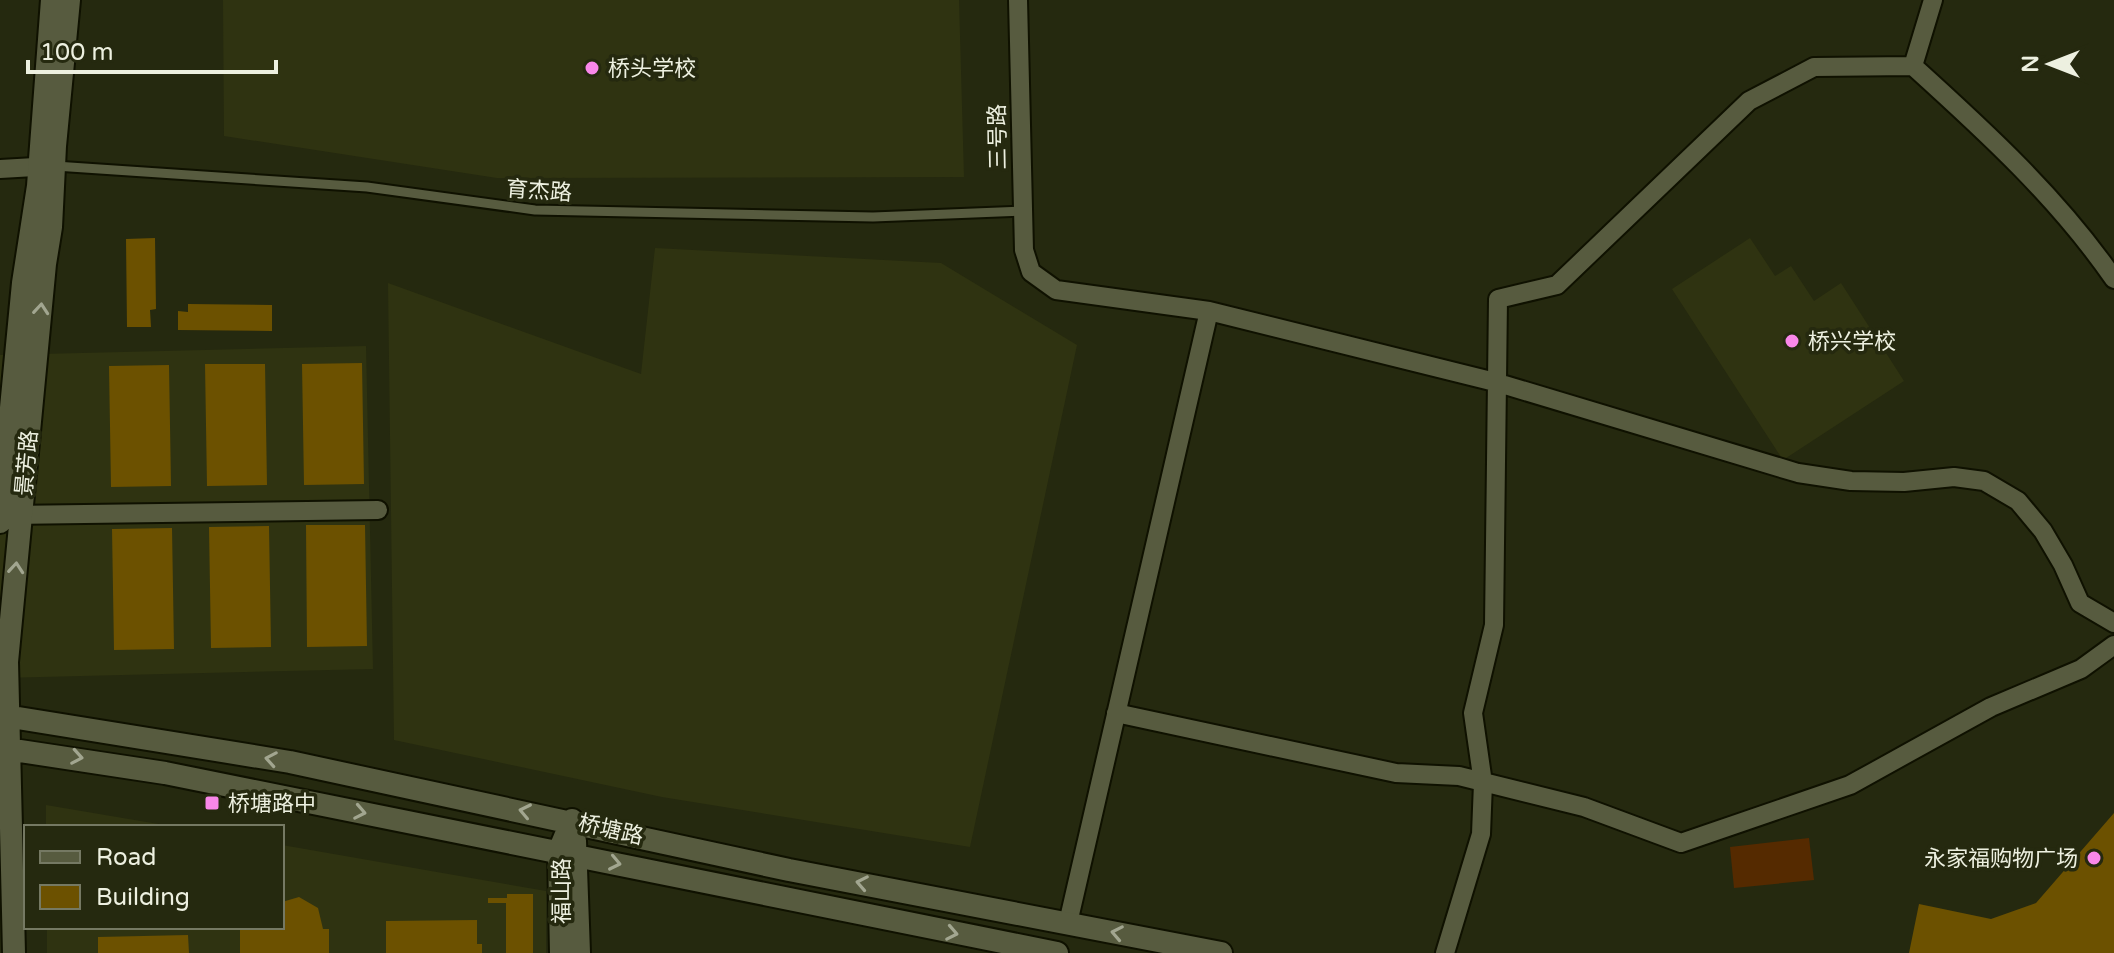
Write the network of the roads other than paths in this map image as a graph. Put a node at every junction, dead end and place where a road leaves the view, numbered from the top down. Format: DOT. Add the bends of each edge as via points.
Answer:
graph roads {
  1 [pos="52,0"];
  2 [pos="69,0"];
  3 [pos="1018,0"];
  4 [pos="1933,0"];
  5 [pos="1913,66"];
  6 [pos="46,167"];
  7 [pos="0,169"];
  8 [pos="1023,211"];
  9 [pos="2114,279"];
  10 [pos="1209,311"];
  11 [pos="1495,382"];
  12 [pos="378,510"];
  13 [pos="5,517"];
  14 [pos="2114,623"];
  15 [pos="2114,645"];
  16 [pos="1116,713"];
  17 [pos="4,715"];
  18 [pos="5,748"];
  19 [pos="1483,783"];
  20 [pos="572,820"];
  21 [pos="568,853"];
  22 [pos="1068,923"];
  23 [pos="991,947"];
  24 [pos="14,953"];
  25 [pos="561,953"];
  26 [pos="579,953"];
  27 [pos="1057,953"];
  28 [pos="1221,953"];
  29 [pos="1445,953"];
  1 -- 6 [label="street"];
  2 -- 6 [label="street"];
  3 -- 8 [label="street, 三号路"];
  4 -- 5 [label="street"];
  5 -- 9 [label="street" via="2008,152 2087,240"];
  5 -- 11 [label="street" via="1814,67 1749,101 1557,285 1498,299"];
  6 -- 7 [label="street"];
  6 -- 8 [label="lane, 育杰路" via="367,187 535,210 873,217"];
  6 -- 13 [label="street, 景芳路"];
  8 -- 10 [label="street, 三号路" via="1024,250 1031,272 1056,290"];
  10 -- 11 [label="street"];
  10 -- 16 [label="street"];
  11 -- 14 [label="street" via="1798,473 1851,481 1984,481 2018,501 2043,531 2080,603"];
  11 -- 19 [label="street" via="1494,625 1473,713"];
  12 -- 13 [label="street"];
  17 -- 13 [label="street, 景芳路, one-way"];
  15 -- 19 [label="street" via="2081,669 1991,707 1850,785 1681,843 1584,807"];
  16 -- 19 [label="street" via="1396,773 1459,776"];
  16 -- 22 [label="street"];
  17 -- 18 [label="street, 景芳路"];
  20 -- 17 [label="street, 桥塘路, one-way" via="290,762"];
  18 -- 21 [label="street, 桥塘路, one-way" via="165,773"];
  18 -- 24 [label="street, 景芳路"];
  19 -- 29 [label="street" via="1481,834"];
  20 -- 21 [label="street, 福山路"];
  22 -- 20 [label="street, 桥塘路, one-way" via="789,870"];
  21 -- 23 [label="street, 桥塘路, one-way"];
  21 -- 25 [label="street, 福山路"];
  21 -- 26 [label="street, 福山路"];
  28 -- 22 [label="street, 桥塘路, one-way"];
  23 -- 27 [label="street, 桥塘路"];
}
